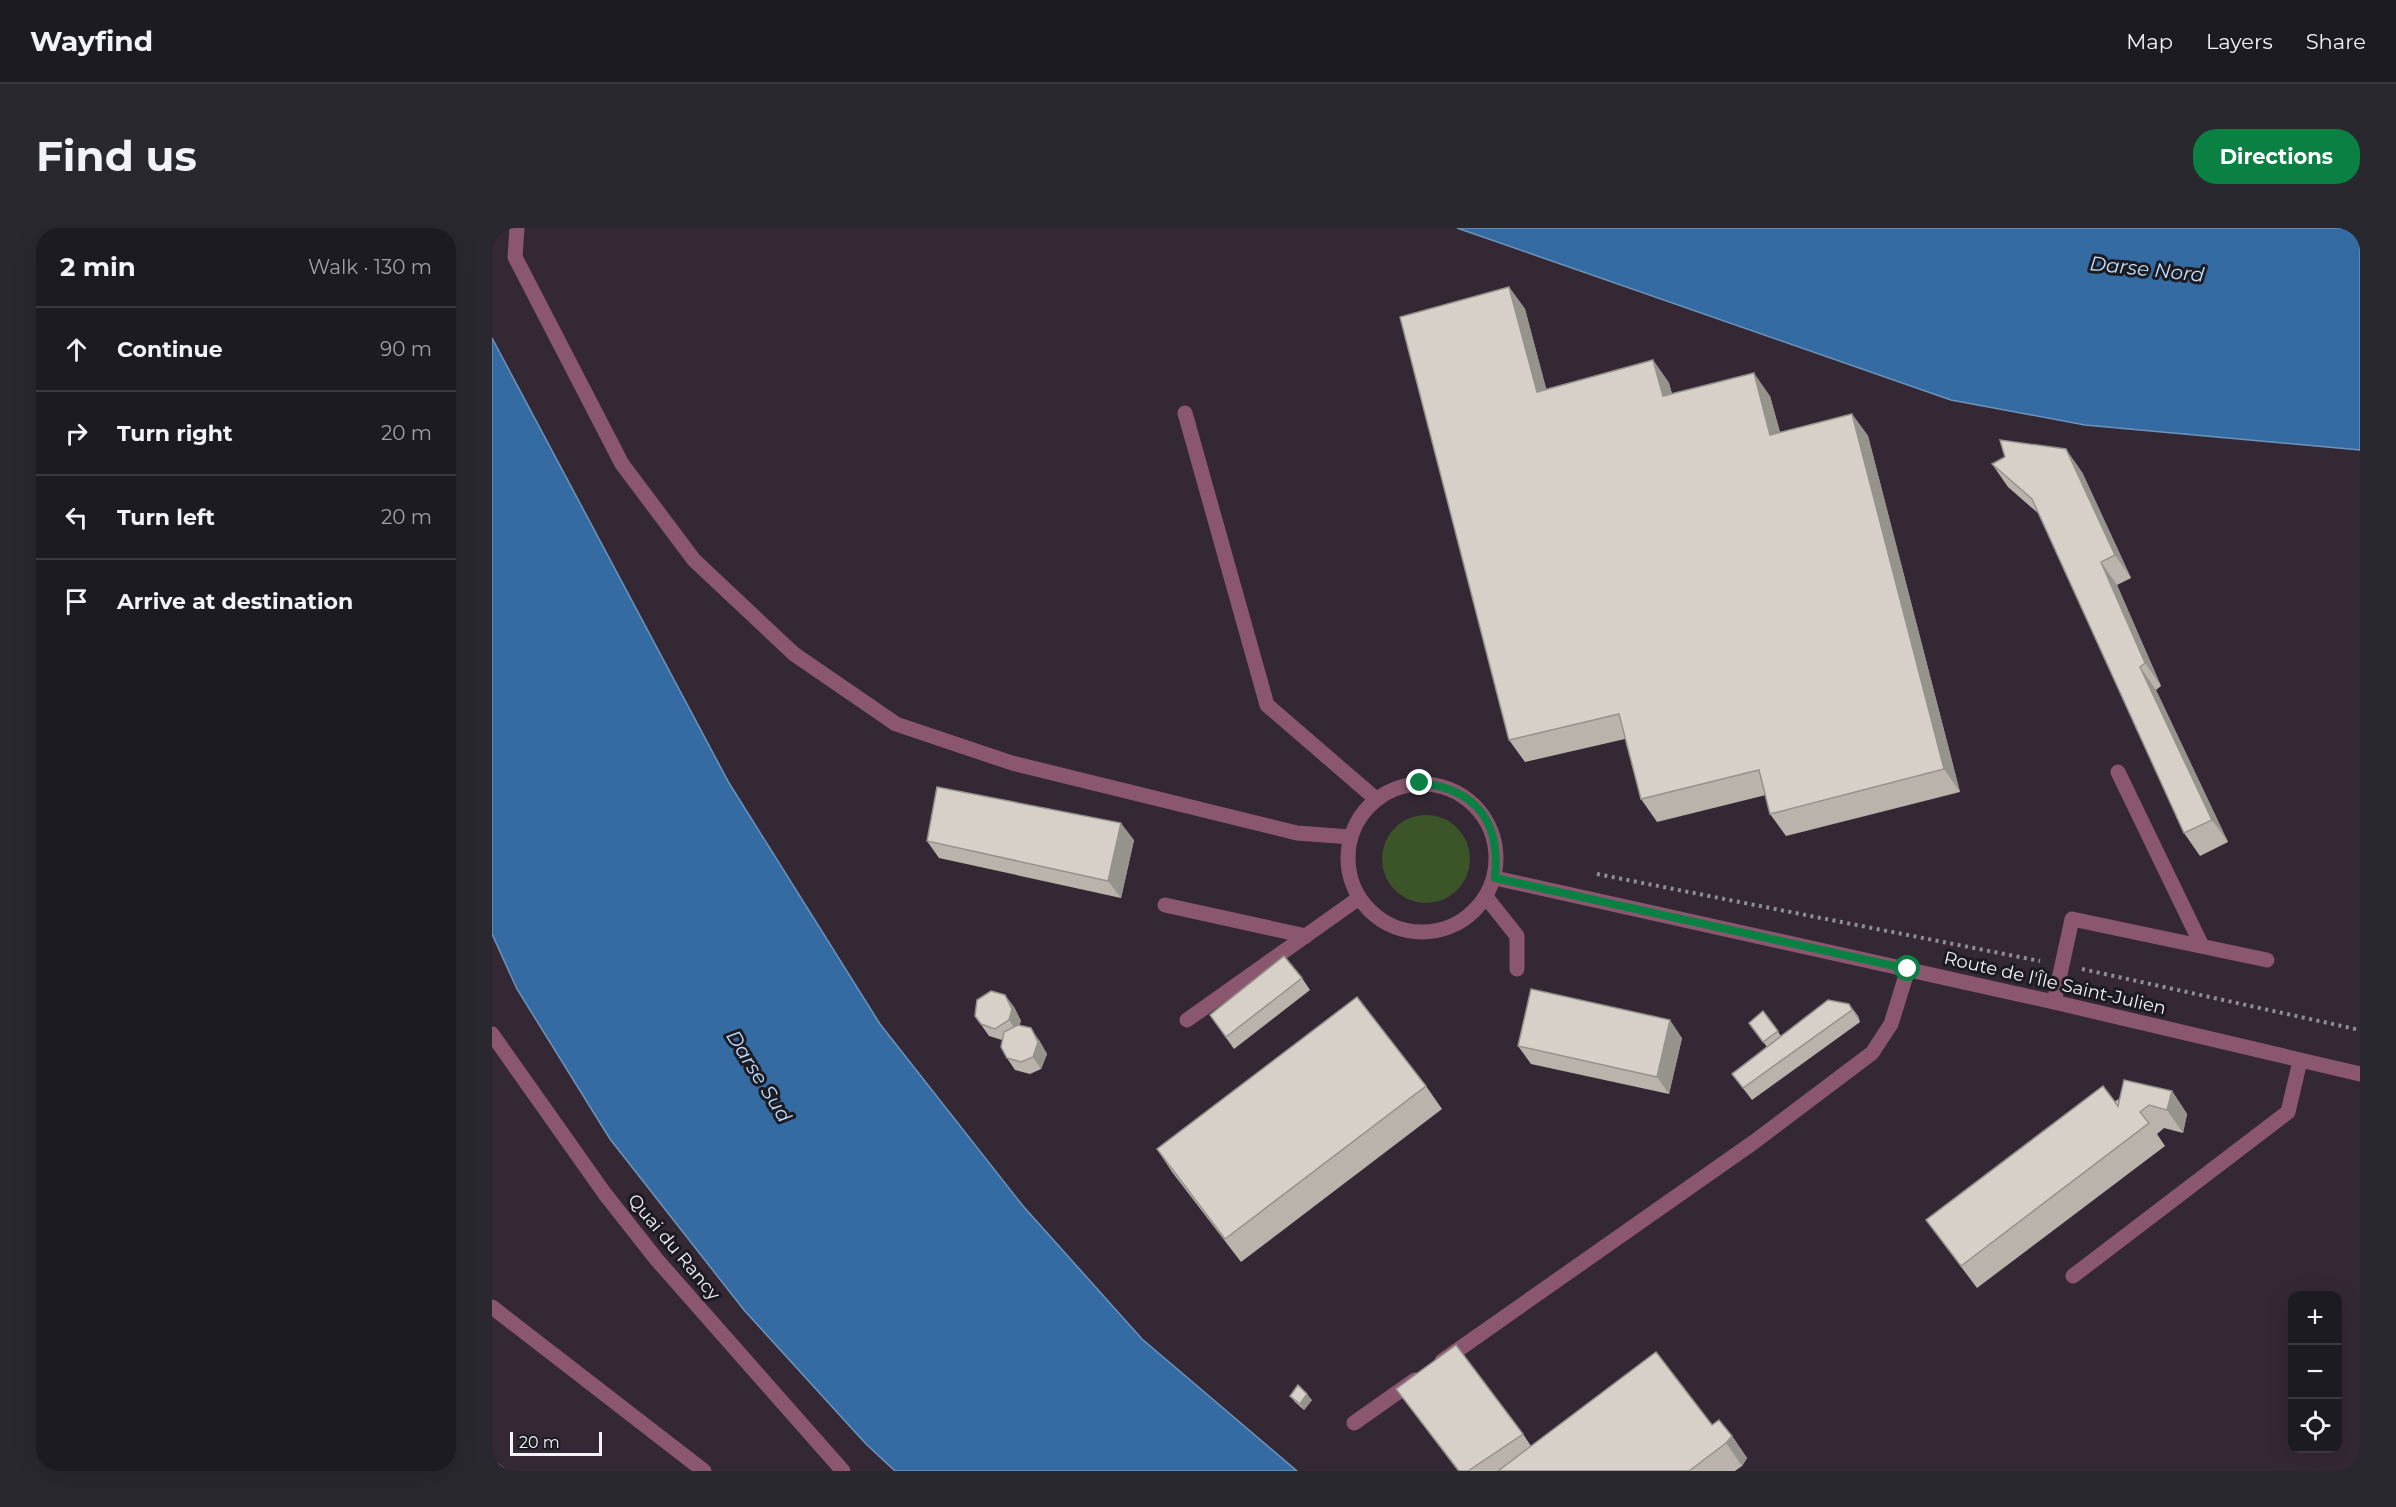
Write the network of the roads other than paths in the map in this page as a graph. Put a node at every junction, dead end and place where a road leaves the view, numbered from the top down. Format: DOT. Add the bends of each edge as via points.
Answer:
graph roads {
  1 [pos="517,228"];
  2 [pos="1185,413"];
  3 [pos="2118,772"];
  4 [pos="1376,799"];
  5 [pos="1350,837"];
  6 [pos="1495,878"];
  7 [pos="1486,897"];
  8 [pos="1359,898"];
  9 [pos="1165,905"];
  10 [pos="1306,936"];
  11 [pos="2202,946"];
  12 [pos="2267,960"];
  13 [pos="1517,969"];
  14 [pos="1908,969"];
  15 [pos="2054,1002"];
  16 [pos="1187,1020"];
  17 [pos="492,1034"];
  18 [pos="2300,1061"];
  19 [pos="2360,1074"];
  20 [pos="2073,1276"];
  21 [pos="492,1307"];
  22 [pos="1354,1423"];
  23 [pos="704,1471"];
  24 [pos="843,1471"];
  1 -- 5 [label="street" via="515,257 622,464 694,560 794,654 896,724 1012,763 1297,833"];
  2 -- 4 [label="street" via="1267,705"];
  3 -- 11 [label="street"];
  4 -- 5 [label="street" via="1360,816"];
  4 -- 6 [label="street" via="1396,788 1420,783 1443,786 1464,795 1481,811 1493,832"];
  5 -- 8 [label="street" via="1350,879"];
  6 -- 7 [label="street"];
  6 -- 14 [label="street, Route de l'Île Saint-Julien"];
  7 -- 8 [label="street" via="1470,916 1423,933 1398,928 1376,916"];
  7 -- 13 [label="street" via="1517,936"];
  8 -- 10 [label="street"];
  9 -- 10 [label="street"];
  10 -- 16 [label="street"];
  11 -- 12 [label="street"];
  11 -- 15 [label="street" via="2072,919"];
  14 -- 15 [label="street, Route de l'Île Saint-Julien"];
  14 -- 22 [label="street" via="1891,1024 1872,1053 1754,1143"];
  15 -- 18 [label="street, Route de l'Île Saint-Julien"];
  17 -- 24 [label="street, Quai du Rancy" via="605,1194 657,1260"];
  18 -- 19 [label="street, Route de l'Île Saint-Julien"];
  18 -- 20 [label="street" via="2288,1112"];
  21 -- 23 [label="street"];
}
